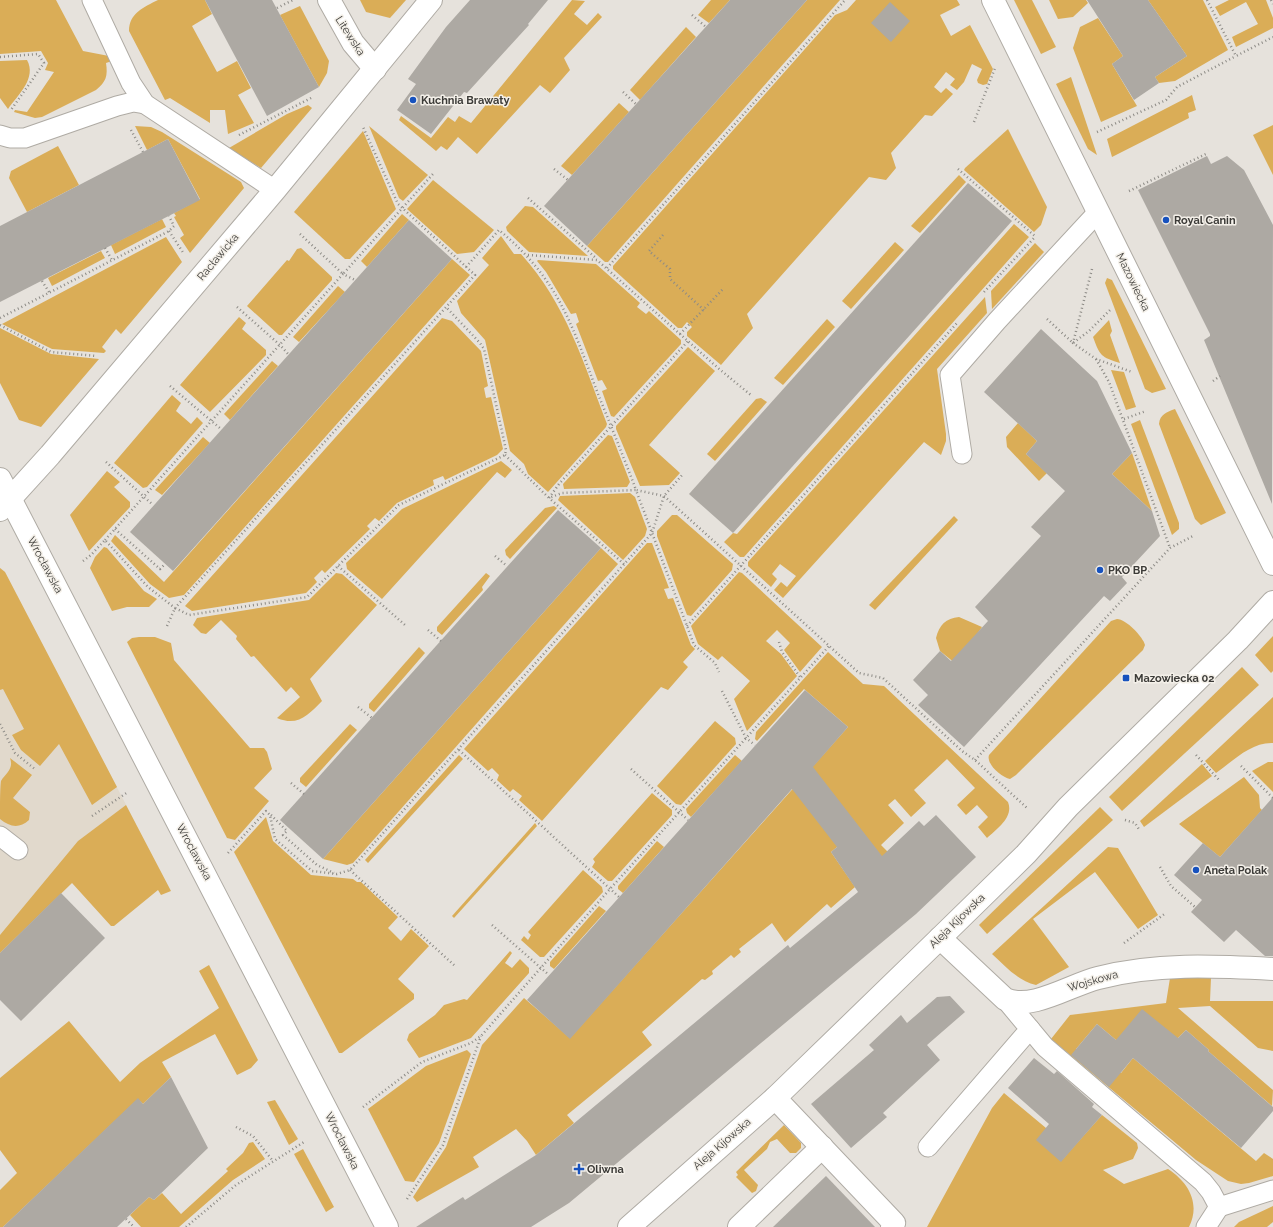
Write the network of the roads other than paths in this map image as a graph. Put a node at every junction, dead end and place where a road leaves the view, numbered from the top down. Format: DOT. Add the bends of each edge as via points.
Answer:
graph roads {
  1 [pos="92,0"];
  2 [pos="328,0"];
  3 [pos="430,0"];
  4 [pos="993,0"];
  5 [pos="375,69"];
  6 [pos="145,104"];
  7 [pos="0,135"];
  8 [pos="275,190"];
  9 [pos="1098,212"];
  10 [pos="962,454"];
  11 [pos="0,479"];
  12 [pos="5,504"];
  13 [pos="1273,564"];
  14 [pos="1273,602"];
  15 [pos="0,836"];
  16 [pos="18,850"];
  17 [pos="940,938"];
  18 [pos="1273,968"];
  19 [pos="1005,998"];
  20 [pos="1030,1029"];
  21 [pos="775,1098"];
  22 [pos="822,1147"];
  23 [pos="928,1147"];
  24 [pos="1273,1190"];
  25 [pos="1220,1207"];
  26 [pos="387,1227"];
  27 [pos="629,1227"];
  28 [pos="739,1227"];
  29 [pos="892,1227"];
  30 [pos="1206,1227"];
  1 -- 6 [label="lane" via="130,83"];
  2 -- 5 [label="street, Litewska" via="353,43"];
  3 -- 5 [label="street, Racławicka"];
  4 -- 9 [label="street, Mazowiecka"];
  5 -- 8 [label="street, Racławicka"];
  6 -- 7 [label="lane" via="133,102 117,106 25,138"];
  6 -- 8 [label="lane"];
  8 -- 12 [label="street, Racławicka" via="50,455"];
  9 -- 10 [label="lane" via="950,375"];
  9 -- 13 [label="street, Mazowiecka"];
  11 -- 12 [label="street, Wrocławska"];
  12 -- 26 [label="street, Wrocławska"];
  14 -- 17 [label="street, Aleja Kijowska"];
  15 -- 16 [label="lane"];
  17 -- 19 [label="street"];
  17 -- 21 [label="street, Aleja Kijowska"];
  18 -- 19 [label="street, Wojskowa" via="1212,966 1146,969 1097,978 1033,1002 1016,1002"];
  19 -- 20 [label="lane"];
  20 -- 23 [label="lane"];
  20 -- 25 [label="lane" via="1045,1047 1192,1172 1211,1192"];
  21 -- 22 [label="street"];
  21 -- 27 [label="street, Aleja Kijowska"];
  22 -- 28 [label="street"];
  22 -- 29 [label="street" via="894,1223"];
  24 -- 25 [label="lane"];
  25 -- 30 [label="lane"];
}
